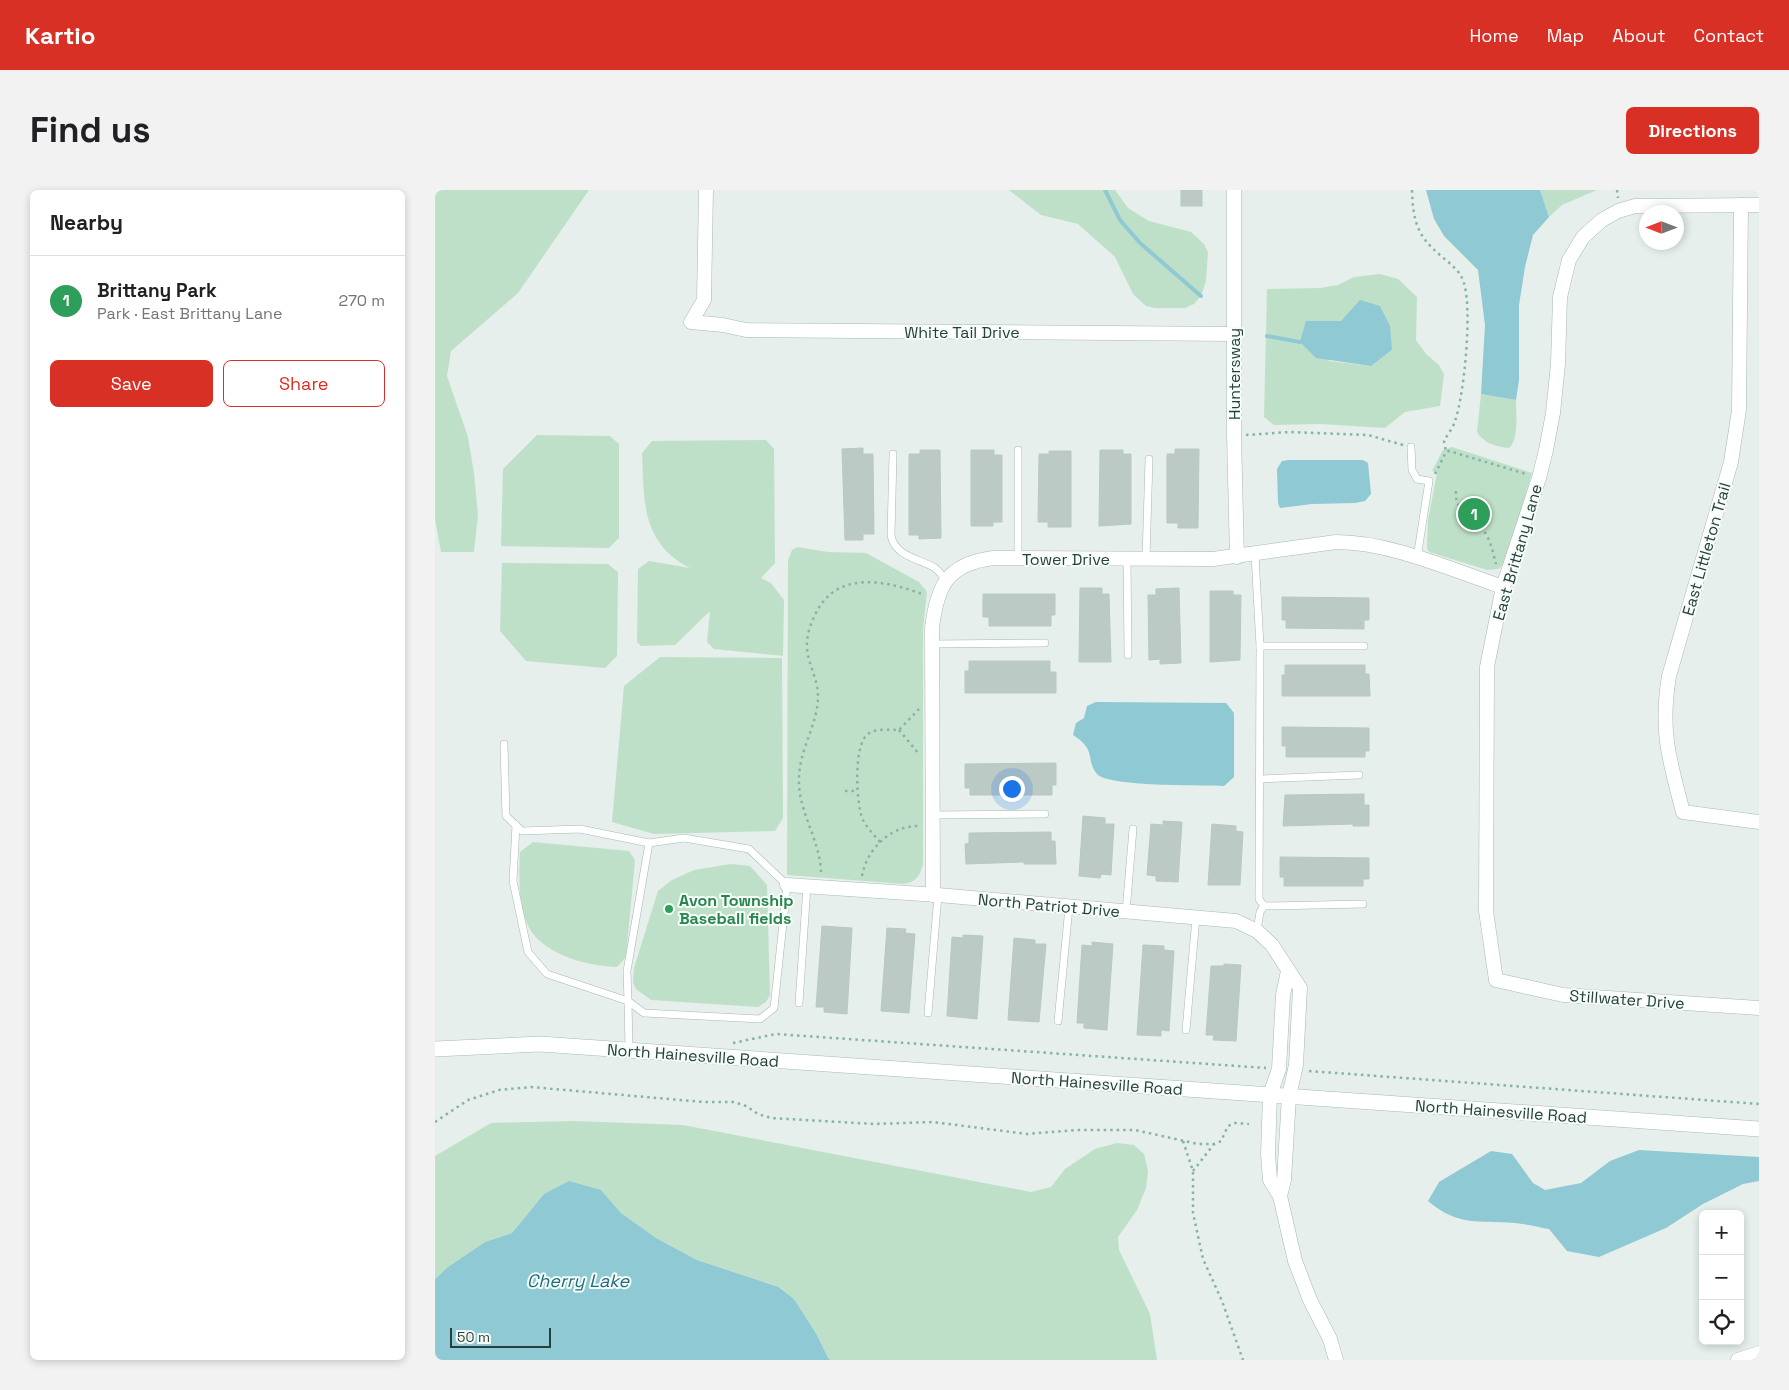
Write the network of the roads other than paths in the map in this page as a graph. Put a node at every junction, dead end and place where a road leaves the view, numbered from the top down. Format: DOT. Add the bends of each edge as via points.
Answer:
graph roads {
  1 [pos="706,190"];
  2 [pos="1234,190"];
  3 [pos="1741,205"];
  4 [pos="1759,205"];
  5 [pos="1234,334"];
  6 [pos="1411,446"];
  7 [pos="1018,450"];
  8 [pos="893,454"];
  9 [pos="1149,459"];
  10 [pos="1255,555"];
  11 [pos="1237,557"];
  12 [pos="1018,559"];
  13 [pos="1127,559"];
  14 [pos="1146,559"];
  15 [pos="1417,559"];
  16 [pos="946,580"];
  17 [pos="1503,587"];
  18 [pos="1045,643"];
  19 [pos="931,644"];
  20 [pos="1260,646"];
  21 [pos="1364,646"];
  22 [pos="1128,655"];
  23 [pos="504,744"];
  24 [pos="1359,775"];
  25 [pos="1260,779"];
  26 [pos="1045,814"];
  27 [pos="932,815"];
  28 [pos="1759,822"];
  29 [pos="516,825"];
  30 [pos="1133,829"];
  31 [pos="649,843"];
  32 [pos="787,885"];
  33 [pos="807,886"];
  34 [pos="935,895"];
  35 [pos="1363,904"];
  36 [pos="1264,906"];
  37 [pos="1069,907"];
  38 [pos="1126,912"];
  39 [pos="1196,918"];
  40 [pos="1257,931"];
  41 [pos="1288,972"];
  42 [pos="1496,980"];
  43 [pos="628,1001"];
  44 [pos="799,1003"];
  45 [pos="1759,1008"];
  46 [pos="928,1013"];
  47 [pos="1058,1021"];
  48 [pos="1186,1030"];
  49 [pos="435,1049"];
  50 [pos="629,1050"];
  51 [pos="1271,1095"];
  52 [pos="1289,1096"];
  53 [pos="1759,1129"];
  54 [pos="1280,1196"];
  55 [pos="1759,1353"];
  56 [pos="1336,1360"];
  57 [pos="1738,1360"];
  1 -- 5 [label="street, White Tail Drive" via="705,300 691,322 746,330"];
  2 -- 5 [label="street, Huntersway"];
  3 -- 4 [label="street, East Brittany Lane"];
  3 -- 17 [label="street, East Brittany Lane" via="1635,206 1618,211 1583,237 1569,260 1560,297 1553,413 1539,478"];
  3 -- 28 [label="street, East Littleton Trail" via="1739,410 1731,462 1669,676 1664,731 1683,812"];
  5 -- 11 [label="street, Huntersway"];
  6 -- 15 [label="lane" via="1412,470 1417,479 1429,481"];
  7 -- 12 [label="lane"];
  8 -- 16 [label="lane" via="891,536 894,545 900,552 936,569"];
  9 -- 14 [label="lane"];
  10 -- 11 [label="street, Tower Drive"];
  10 -- 15 [label="street, Tower Drive" via="1352,542"];
  10 -- 20 [label="lane"];
  11 -- 14 [label="street, Tower Drive"];
  12 -- 13 [label="street, Tower Drive"];
  12 -- 16 [label="street, Tower Drive" via="974,560"];
  13 -- 14 [label="street, Tower Drive"];
  13 -- 22 [label="lane"];
  15 -- 17 [label="street, Tower Drive"];
  16 -- 19 [label="street, Tower Drive" via="935,600"];
  17 -- 42 [label="street, East Brittany Lane" via="1487,667 1486,911"];
  18 -- 19 [label="lane"];
  19 -- 27 [label="street, Tower Drive"];
  20 -- 21 [label="lane"];
  20 -- 25 [label="lane"];
  23 -- 29 [label="lane" via="506,816"];
  24 -- 25 [label="lane"];
  25 -- 36 [label="lane" via="1259,900"];
  26 -- 27 [label="lane"];
  27 -- 34 [label="street, Tower Drive"];
  29 -- 31 [label="lane" via="522,831 581,829"];
  29 -- 43 [label="lane" via="513,881 528,952 547,974"];
  30 -- 38 [label="lane"];
  31 -- 32 [label="lane" via="684,838 749,849"];
  31 -- 43 [label="lane" via="627,971"];
  32 -- 33 [label="street, North Patriot Drive"];
  32 -- 43 [label="lane" via="774,1008 760,1019 644,1013"];
  33 -- 34 [label="street, North Patriot Drive"];
  33 -- 44 [label="lane"];
  34 -- 37 [label="street, North Patriot Drive"];
  34 -- 46 [label="lane"];
  35 -- 36 [label="lane"];
  36 -- 40 [label="lane"];
  37 -- 38 [label="street, North Patriot Drive"];
  37 -- 47 [label="lane"];
  38 -- 39 [label="street, North Patriot Drive"];
  39 -- 40 [label="street, North Patriot Drive" via="1236,921"];
  39 -- 48 [label="lane"];
  40 -- 41 [label="street, North Patriot Drive" via="1273,945"];
  41 -- 51 [label="street" via="1283,995 1279,1069"];
  41 -- 52 [label="street, North Patriot Drive" via="1300,988 1301,1009"];
  42 -- 45 [label="street, Stillwater Drive" via="1563,995"];
  43 -- 50 [label="lane"];
  49 -- 50 [label="main road, North Hainesville Road" via="540,1044"];
  50 -- 51 [label="main road, North Hainesville Road"];
  51 -- 52 [label="main road, North Hainesville Road"];
  51 -- 54 [label="street" via="1269,1168 1273,1186"];
  52 -- 53 [label="main road, North Hainesville Road"];
  52 -- 54 [label="street, North Patriot Drive" via="1284,1180"];
  54 -- 56 [label="street" via="1295,1261"];
  55 -- 57 [label="street"];
}
